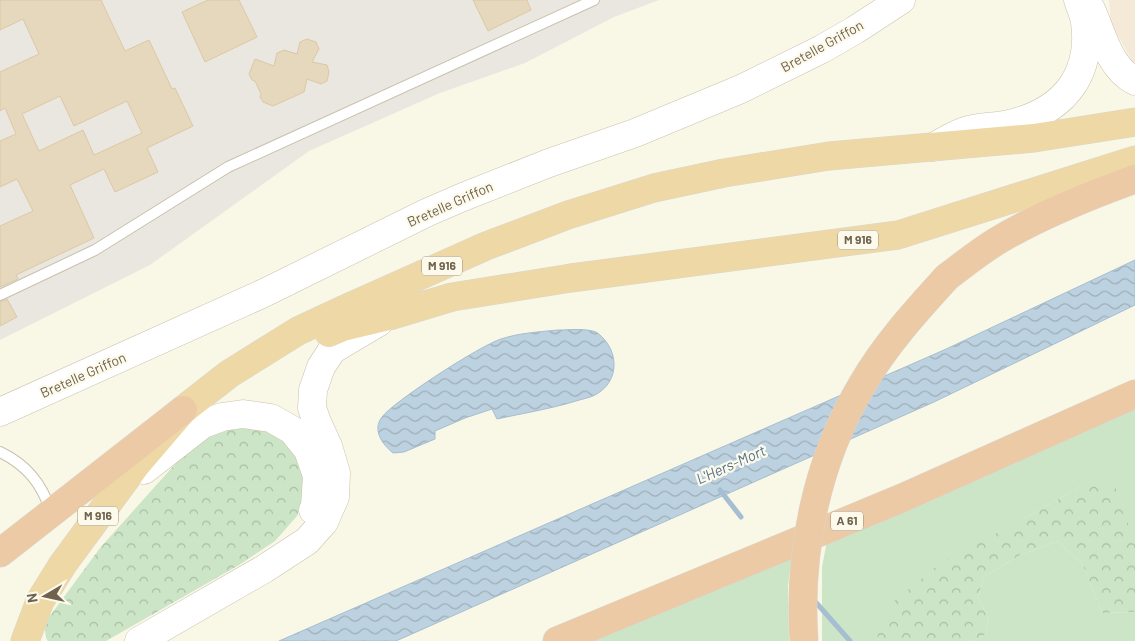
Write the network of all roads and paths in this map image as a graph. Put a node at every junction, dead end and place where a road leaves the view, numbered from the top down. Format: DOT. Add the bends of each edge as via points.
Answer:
graph roads {
  1 [pos="594,0"];
  2 [pos="901,0"];
  3 [pos="1078,0"];
  4 [pos="1086,0"];
  5 [pos="1135,81"];
  6 [pos="1135,122"];
  7 [pos="933,147"];
  8 [pos="1135,160"];
  9 [pos="1135,179"];
  10 [pos="0,295"];
  11 [pos="389,316"];
  12 [pos="1135,394"];
  13 [pos="183,410"];
  14 [pos="0,412"];
  15 [pos="0,452"];
  16 [pos="144,470"];
  17 [pos="51,513"];
  18 [pos="0,553"];
  19 [pos="264,569"];
  20 [pos="27,636"];
  21 [pos="139,641"];
  22 [pos="557,641"];
  23 [pos="804,641"];
  1 -- 10 [label="lane" via="228,167 95,250"];
  2 -- 14 [label="main road, Bretelle Griffon" via="822,49 741,89 644,130 549,163 426,212 264,293"];
  3 -- 7 [label="main road" via="1085,20 1086,42 1082,67 1073,87 1041,114 1016,123 966,130"];
  4 -- 5 [label="main road" via="1116,64"];
  6 -- 7 [label="highway, M 916" via="1034,138"];
  7 -- 13 [label="highway, M 916" via="829,156 724,173 654,188 568,215 486,246 298,332 229,374"];
  8 -- 11 [label="highway, M 916" via="898,235 452,296"];
  9 -- 23 [label="highway, bridge" via="1097,193 997,241 947,277 882,354 862,384 824,470 806,550"];
  11 -- 16 [label="highway, M 916" via="343,327 301,344 228,392"];
  11 -- 19 [label="main road" via="332,350 321,368 313,390 312,408 336,473 335,497 324,522 307,541"];
  12 -- 22 [label="highway, A 61" via="902,498"];
  13 -- 17 [label="highway"];
  13 -- 20 [label="highway, M 916" via="136,466 63,564 40,601"];
  15 -- 17 [label="lane" via="26,469 42,488"];
  16 -- 19 [label="main road" via="203,424 222,417 243,414 271,418 292,430 308,450 317,476 315,507 301,532"];
  16 -- 20 [label="highway, M 916" via="80,552"];
  17 -- 18 [label="highway"];
  19 -- 21 [label="main road"];
}
